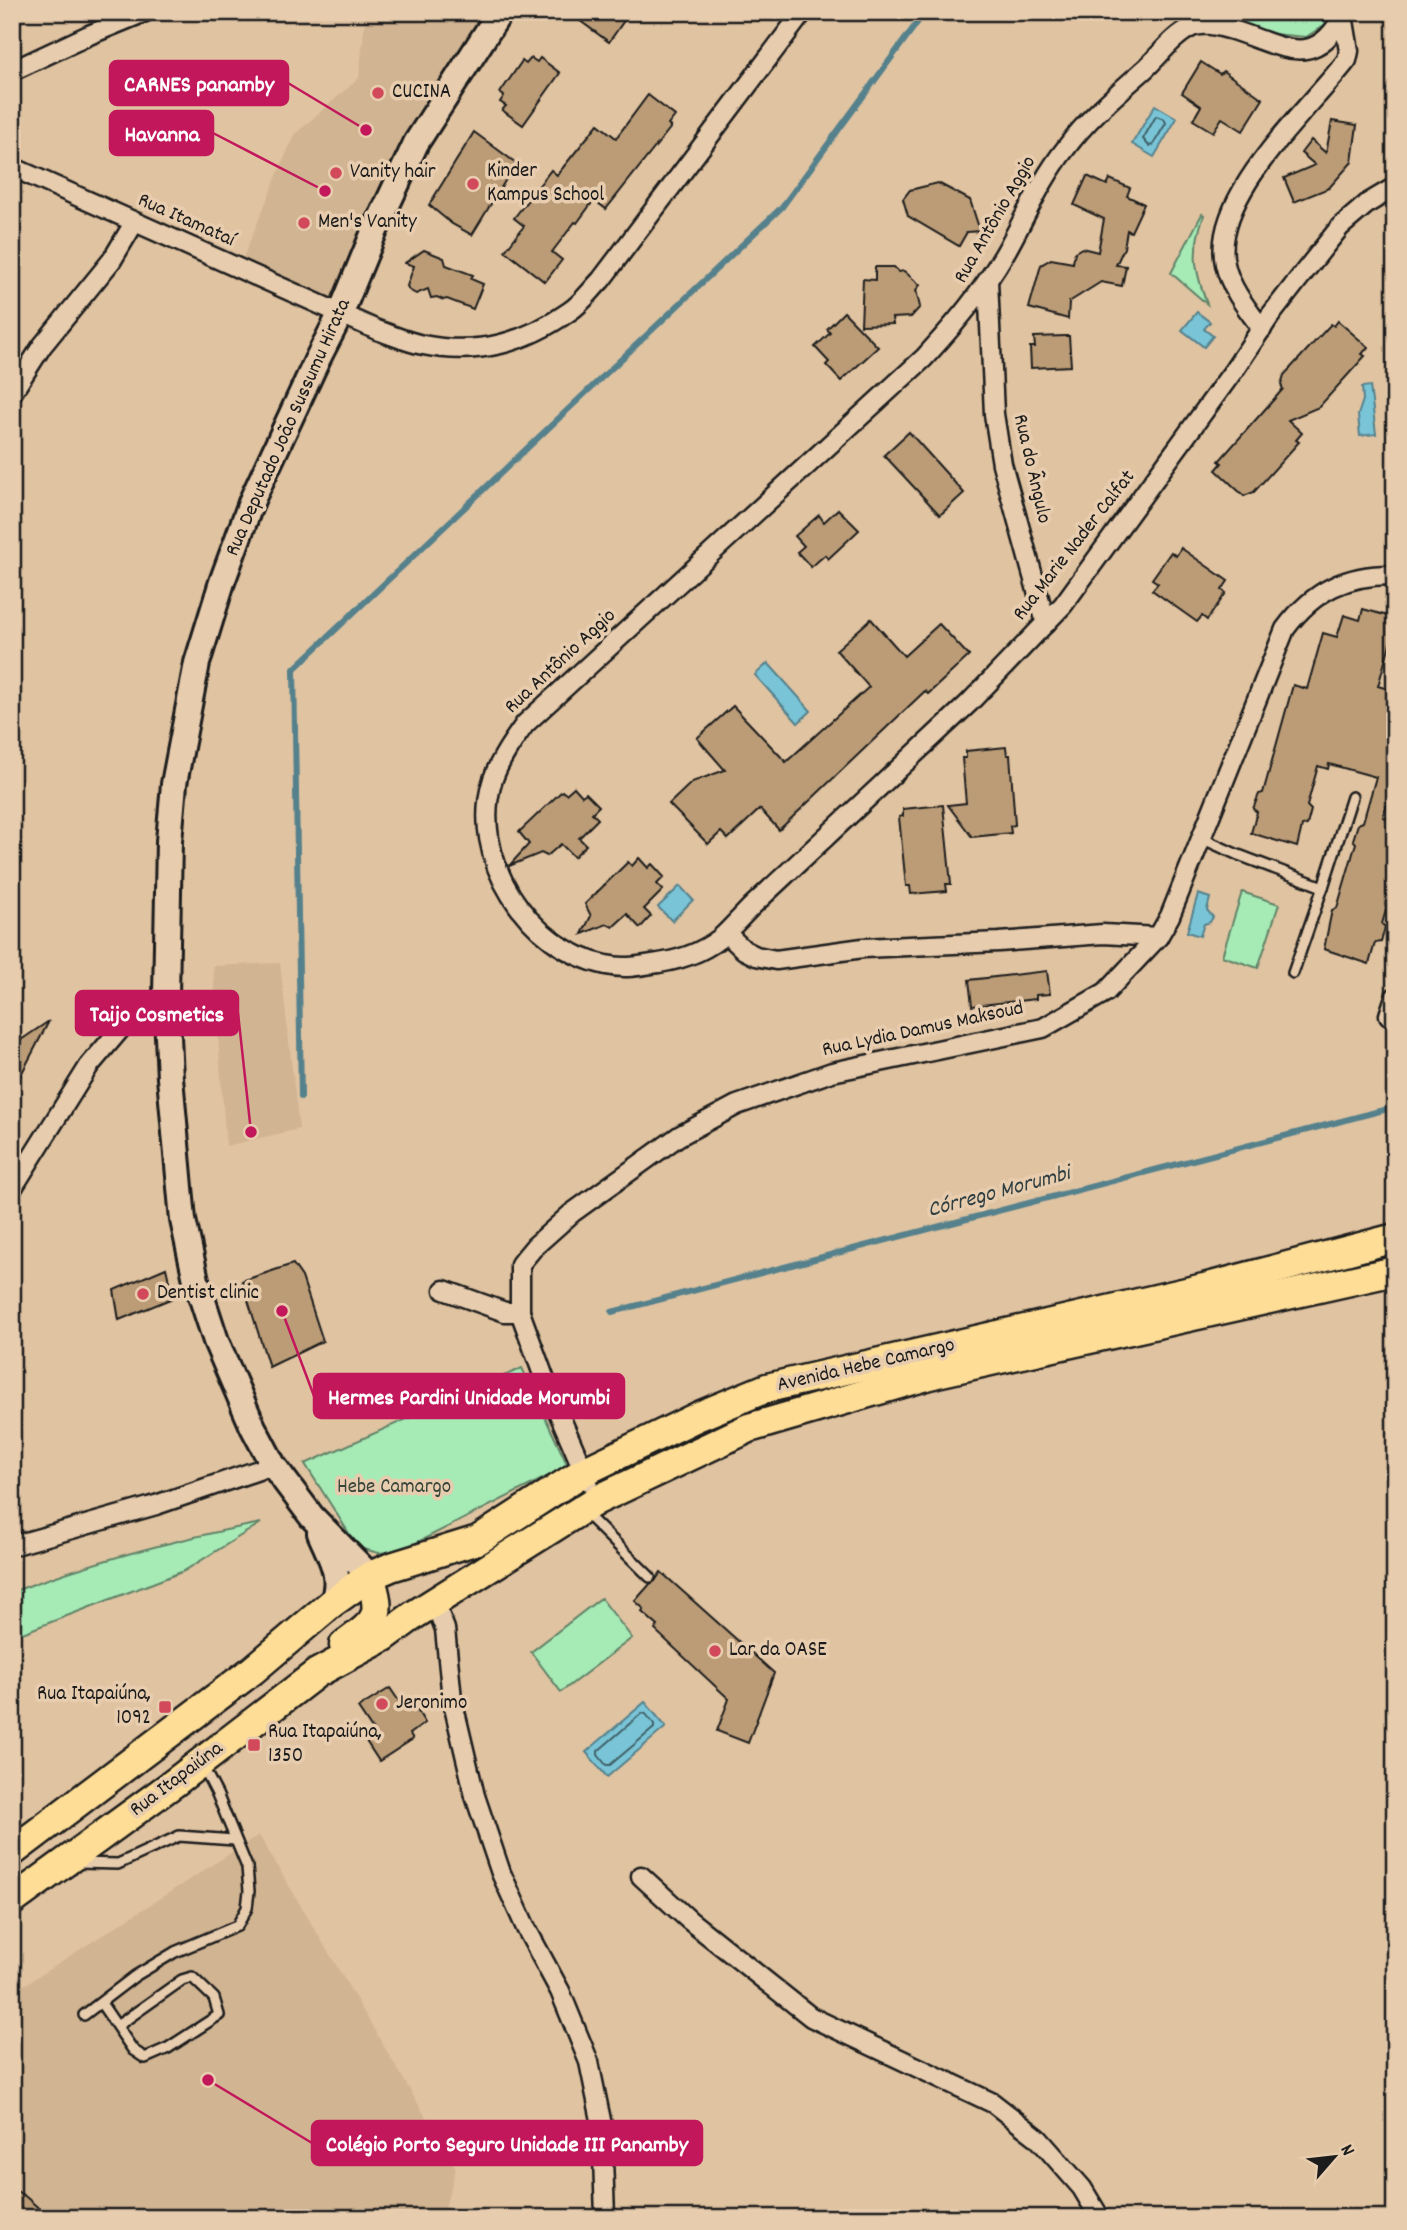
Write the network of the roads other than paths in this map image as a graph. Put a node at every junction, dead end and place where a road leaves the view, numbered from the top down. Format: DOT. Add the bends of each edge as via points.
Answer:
graph roads {
  1 [pos="145,12"];
  2 [pos="500,12"];
  3 [pos="803,12"];
  4 [pos="1344,14"];
  5 [pos="12,71"];
  6 [pos="12,167"];
  7 [pos="1395,187"];
  8 [pos="134,223"];
  9 [pos="988,280"];
  10 [pos="340,315"];
  11 [pos="1262,329"];
  12 [pos="12,393"];
  13 [pos="1395,575"];
  14 [pos="1046,623"];
  15 [pos="1352,797"];
  16 [pos="1201,838"];
  17 [pos="1323,887"];
  18 [pos="726,933"];
  19 [pos="1158,937"];
  20 [pos="1293,973"];
  21 [pos="166,995"];
  22 [pos="1395,997"];
  23 [pos="1389,1016"];
  24 [pos="12,1189"];
  25 [pos="1395,1238"];
  26 [pos="1395,1271"];
  27 [pos="444,1290"];
  28 [pos="520,1312"];
  29 [pos="273,1465"];
  30 [pos="583,1472"];
  31 [pos="589,1505"];
  32 [pos="312,1517"];
  33 [pos="12,1546"];
  34 [pos="370,1576"];
  35 [pos="650,1577"];
  36 [pos="332,1603"];
  37 [pos="424,1609"];
  38 [pos="317,1673"];
  39 [pos="200,1762"];
  40 [pos="120,1773"];
  41 [pos="114,1826"];
  42 [pos="234,1840"];
  43 [pos="12,1852"];
  44 [pos="66,1862"];
  45 [pos="641,1876"];
  46 [pos="12,1901"];
  47 [pos="101,2003"];
  48 [pos="84,2015"];
  49 [pos="117,2026"];
  50 [pos="605,2218"];
  51 [pos="1100,2218"];
  1 -- 5 [label="street"];
  2 -- 10 [label="main road, Rua Deputado João Sussumu Hirata" via="416,143"];
  3 -- 10 [label="street" via="601,280 572,310 515,342 457,350 421,345"];
  4 -- 9 [label="street, Rua Antônio Aggio" via="1337,29 1307,51 1215,26 1192,27 1108,102 1065,149"];
  4 -- 11 [label="street" via="1347,60 1276,140 1225,226 1225,267"];
  6 -- 8 [label="street, Rua Itamataí"];
  7 -- 11 [label="street, Rua Marie Nader Calfat" via="1367,203 1340,227"];
  8 -- 10 [label="street, Rua Itamataí"];
  8 -- 12 [label="street" via="112,260 42,346"];
  9 -- 14 [label="street, Rua do Ângulo" via="1002,464"];
  9 -- 18 [label="street, Rua Antônio Aggio" via="923,358 525,724 493,780 488,816 497,867 527,916 559,946 606,965 630,967 683,959"];
  10 -- 21 [label="main road, Rua Deputado João Sussumu Hirata" via="252,500 197,663 172,807"];
  11 -- 14 [label="street, Rua Marie Nader Calfat"];
  13 -- 16 [label="street, Rua Lydia Damus Maksoud" via="1353,578 1329,588 1297,613 1285,629"];
  14 -- 18 [label="street, Rua Marie Nader Calfat" via="969,703"];
  15 -- 17 [label="lane"];
  16 -- 17 [label="lane"];
  16 -- 19 [label="street, Rua Lydia Damus Maksoud"];
  17 -- 20 [label="lane"];
  18 -- 19 [label="street" via="744,950 776,960 863,948 1103,934"];
  19 -- 28 [label="street, Rua Lydia Damus Maksoud" via="1106,992 1043,1028 832,1072 737,1105 679,1136 535,1245 520,1264"];
  21 -- 24 [label="street" via="123,1026 89,1066"];
  21 -- 29 [label="main road, Rua Deputado João Sussumu Hirata" via="183,1220 196,1280 216,1341"];
  22 -- 23 [label="street"];
  25 -- 30 [label="main road, Avenida Hebe Camargo" via="1204,1288 767,1388"];
  26 -- 31 [label="main road, Avenida Hebe Camargo" via="937,1373 749,1428"];
  27 -- 28 [label="street" via="505,1312"];
  28 -- 30 [label="street"];
  29 -- 32 [label="main road, Rua Deputado João Sussumu Hirata"];
  29 -- 33 [label="street" via="156,1505"];
  30 -- 31 [label="street"];
  30 -- 34 [label="main road, Avenida Hebe Camargo" via="478,1540"];
  31 -- 35 [label="lane"];
  31 -- 37 [label="main road, Avenida Hebe Camargo"];
  32 -- 34 [label="main road, Rua Deputado João Sussumu Hirata"];
  32 -- 36 [label="main road, Rua Deputado João Sussumu Hirata" via="337,1575 338,1590"];
  34 -- 36 [label="main road, Rua Itapaiúna"];
  34 -- 38 [label="main road" via="378,1602 374,1619"];
  36 -- 40 [label="main road, Rua Itapaiúna"];
  37 -- 38 [label="main road, Rua Itapaiúna"];
  37 -- 50 [label="street" via="445,1629 452,1699 475,1796 501,1873 560,1991 589,2062 602,2125"];
  38 -- 39 [label="main road, Rua Itapaiúna"];
  39 -- 41 [label="main road, Rua Itapaiúna"];
  39 -- 42 [label="lane"];
  40 -- 41 [label="main road" via="127,1807"];
  40 -- 43 [label="main road, Rua Itapaiúna"];
  41 -- 44 [label="main road, Rua Itapaiúna"];
  42 -- 44 [label="lane" via="179,1836 118,1864"];
  42 -- 47 [label="lane" via="247,1867 249,1891 247,1908 237,1926 175,1952"];
  44 -- 46 [label="main road, Rua Itapaiúna"];
  45 -- 51 [label="street" via="810,2017 993,2102 1038,2138 1082,2188"];
  47 -- 48 [label="lane"];
  47 -- 49 [label="lane"];
  49 -- 49 [label="lane" via="133,2050 145,2058 168,2049 219,2015 214,1998 192,1977"];
}
